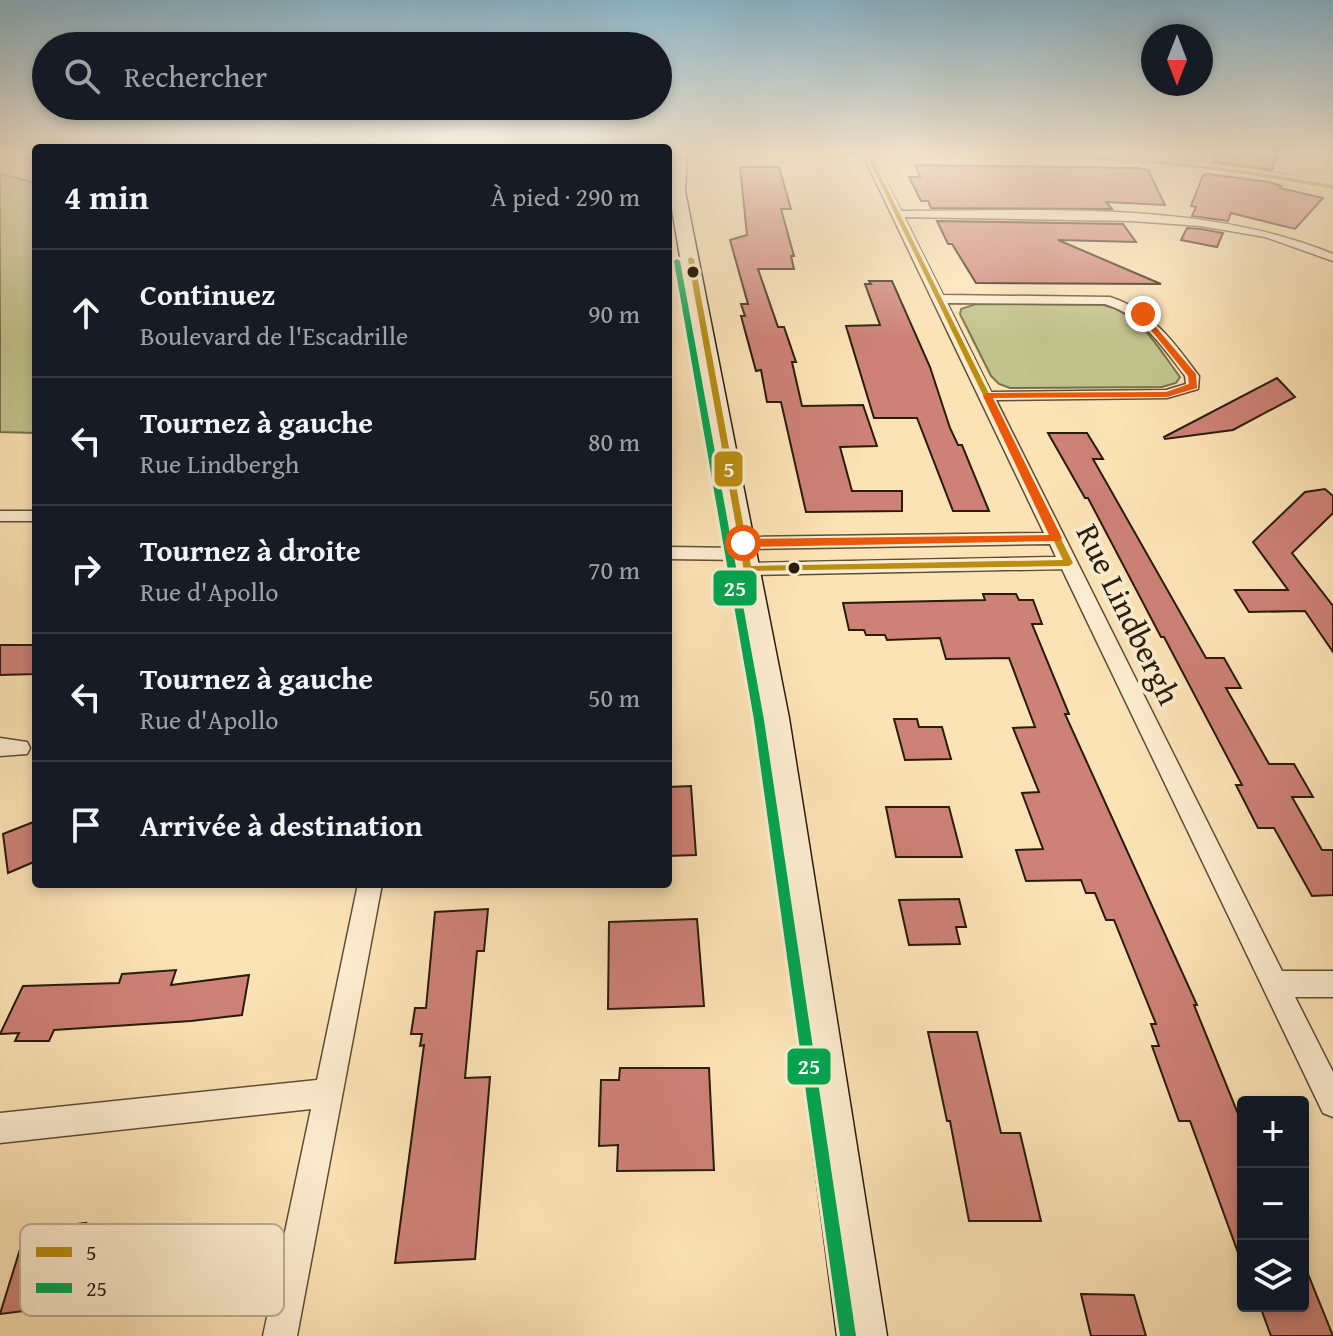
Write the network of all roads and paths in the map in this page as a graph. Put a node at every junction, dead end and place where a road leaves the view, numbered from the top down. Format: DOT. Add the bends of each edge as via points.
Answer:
graph roads {
  1 [pos="678,214"];
  2 [pos="898,214"];
  3 [pos="927,214"];
  4 [pos="1333,258"];
  5 [pos="679,259"];
  6 [pos="940,299"];
  7 [pos="987,396"];
  8 [pos="0,516"];
  9 [pos="32,516"];
  10 [pos="1056,538"];
  11 [pos="672,553"];
  12 [pos="745,555"];
  13 [pos="1069,563"];
  14 [pos="369,888"];
  15 [pos="1276,984"];
  16 [pos="1333,984"];
  17 [pos="328,1093"];
  18 [pos="1333,1103"];
  19 [pos="0,1128"];
  20 [pos="284,1316"];
  21 [pos="284,1316"];
  22 [pos="280,1336"];
  23 [pos="862,1336"];
  1 -- 5 [label="street"];
  2 -- 6 [label="street, Rue Lindbergh"];
  3 -- 4 [label="street" via="1199,221 1277,237"];
  5 -- 12 [label="street"];
  6 -- 7 [label="street, Rue Lindbergh"];
  6 -- 7 [label="street" via="1119,303 1143,314 1192,376 1193,386 1167,394"];
  7 -- 10 [label="street, Rue Lindbergh"];
  8 -- 9 [label="street"];
  10 -- 12 [label="street"];
  10 -- 13 [label="street, Rue Lindbergh"];
  11 -- 12 [label="street"];
  12 -- 13 [label="street"];
  12 -- 23 [label="street"];
  13 -- 15 [label="street, Rue Lindbergh"];
  14 -- 17 [label="street"];
  15 -- 16 [label="street"];
  15 -- 18 [label="street, Rue Lindbergh"];
  17 -- 19 [label="street"];
  17 -- 21 [label="street"];
  20 -- 22 [label="street"];
}
